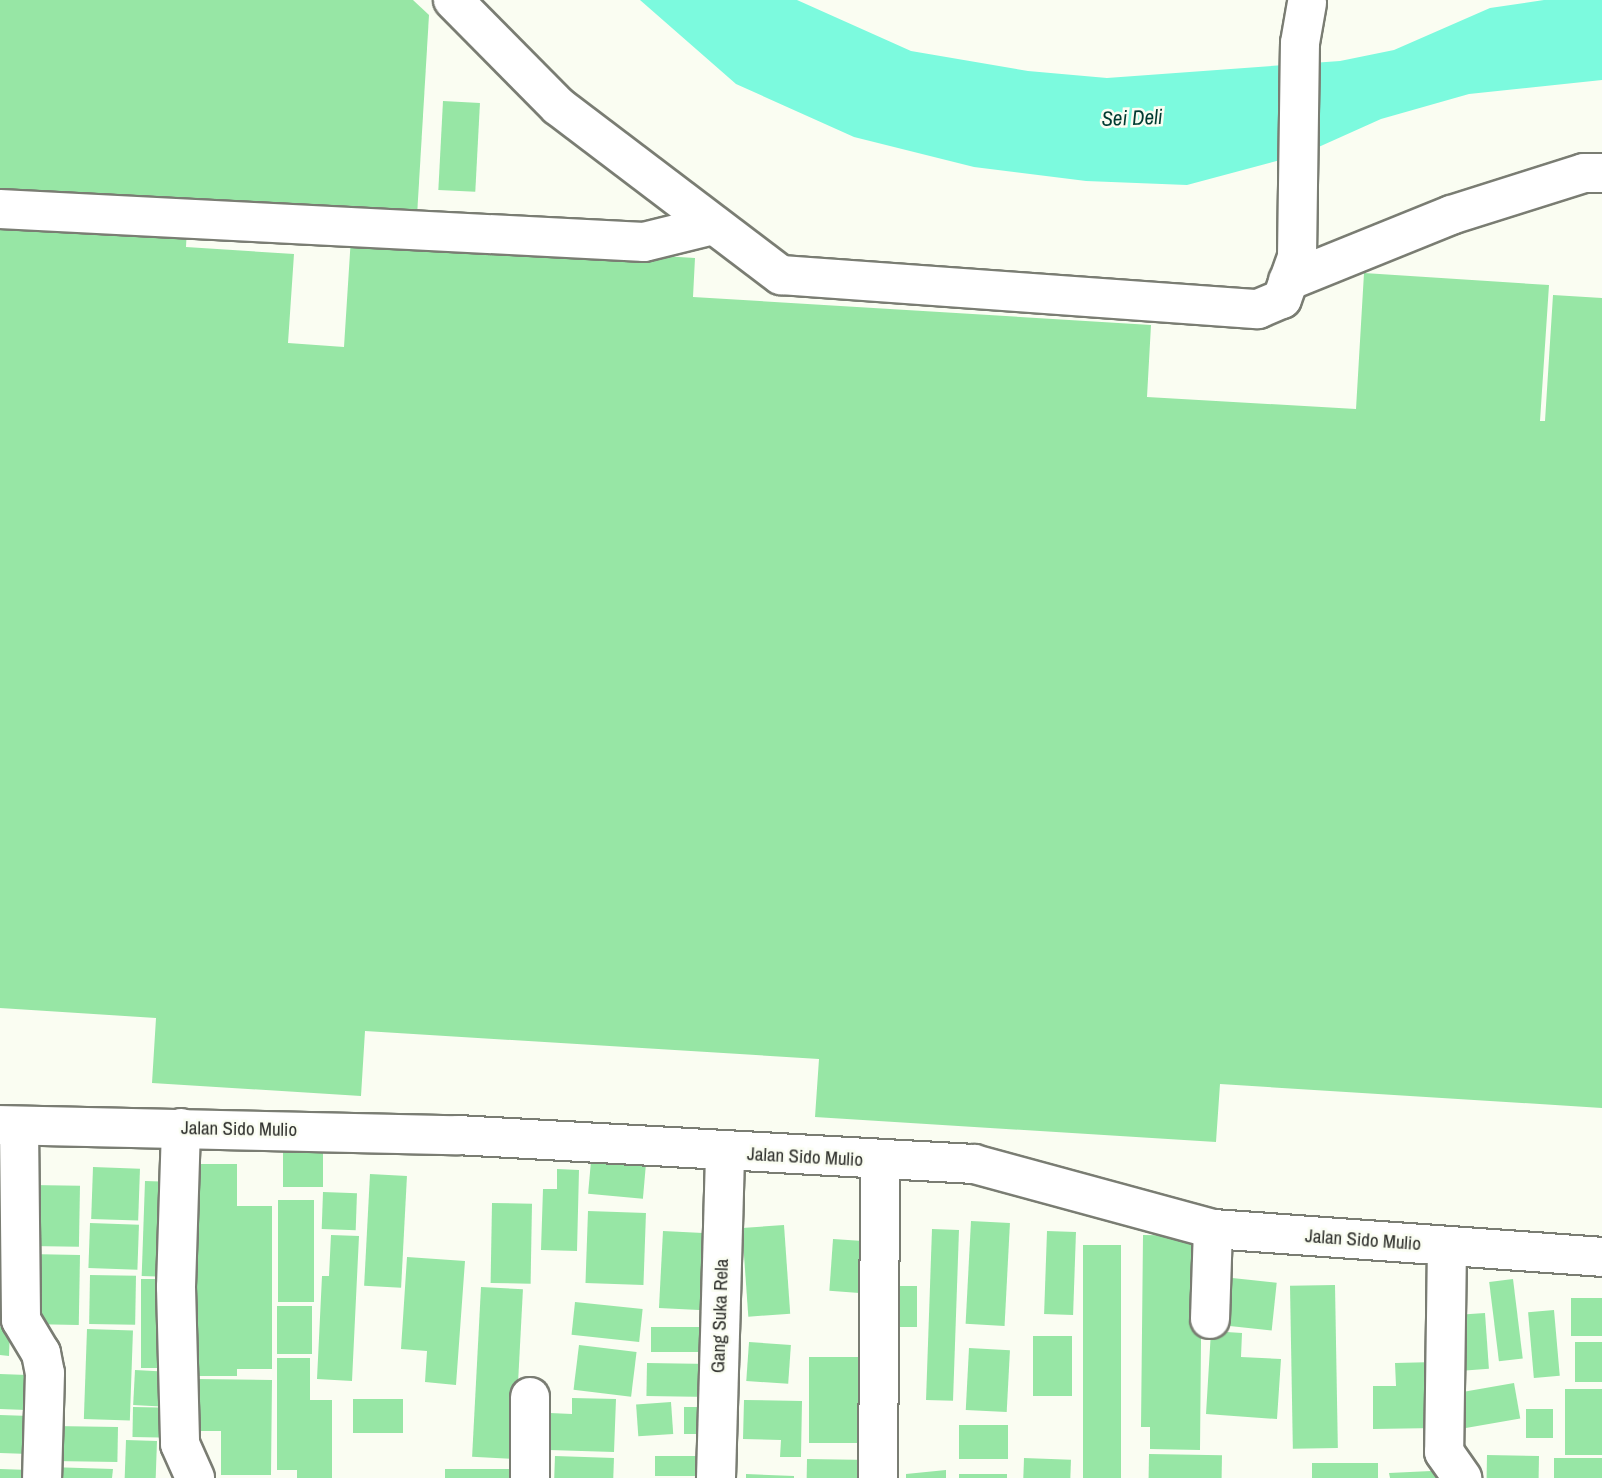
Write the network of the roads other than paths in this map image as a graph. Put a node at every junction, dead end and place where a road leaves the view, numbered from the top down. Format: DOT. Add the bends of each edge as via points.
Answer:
graph roads {
  1 [pos="453,0"];
  2 [pos="1307,3"];
  3 [pos="1602,173"];
  4 [pos="0,209"];
  5 [pos="713,225"];
  6 [pos="1292,269"];
  7 [pos="10,1126"];
  8 [pos="181,1128"];
  9 [pos="725,1153"];
  10 [pos="880,1161"];
  11 [pos="1213,1229"];
  12 [pos="1447,1246"];
  13 [pos="1602,1257"];
  14 [pos="1210,1319"];
  15 [pos="530,1397"];
  16 [pos="42,1478"];
  17 [pos="195,1478"];
  18 [pos="530,1478"];
  19 [pos="716,1478"];
  20 [pos="878,1478"];
  21 [pos="1462,1478"];
  1 -- 5 [label="street" via="558,106"];
  2 -- 6 [label="street" via="1300,43"];
  3 -- 6 [label="street" via="1584,173"];
  4 -- 5 [label="street" via="644,242"];
  5 -- 6 [label="street" via="781,275 1258,309 1282,299"];
  7 -- 8 [label="street, Jalan Sido Mulio"];
  7 -- 16 [label="street" via="21,1320 41,1353 45,1373"];
  8 -- 9 [label="street, Jalan Sido Mulio" via="457,1135"];
  8 -- 17 [label="street" via="176,1287 180,1444"];
  9 -- 10 [label="street, Jalan Sido Mulio"];
  9 -- 19 [label="street, Gang Suka Rela"];
  10 -- 11 [label="street, Jalan Sido Mulio" via="974,1164"];
  10 -- 20 [label="street"];
  11 -- 12 [label="street, Jalan Sido Mulio"];
  11 -- 14 [label="street"];
  12 -- 13 [label="street, Jalan Sido Mulio"];
  12 -- 21 [label="street" via="1444,1452"];
  15 -- 18 [label="street"];
}
